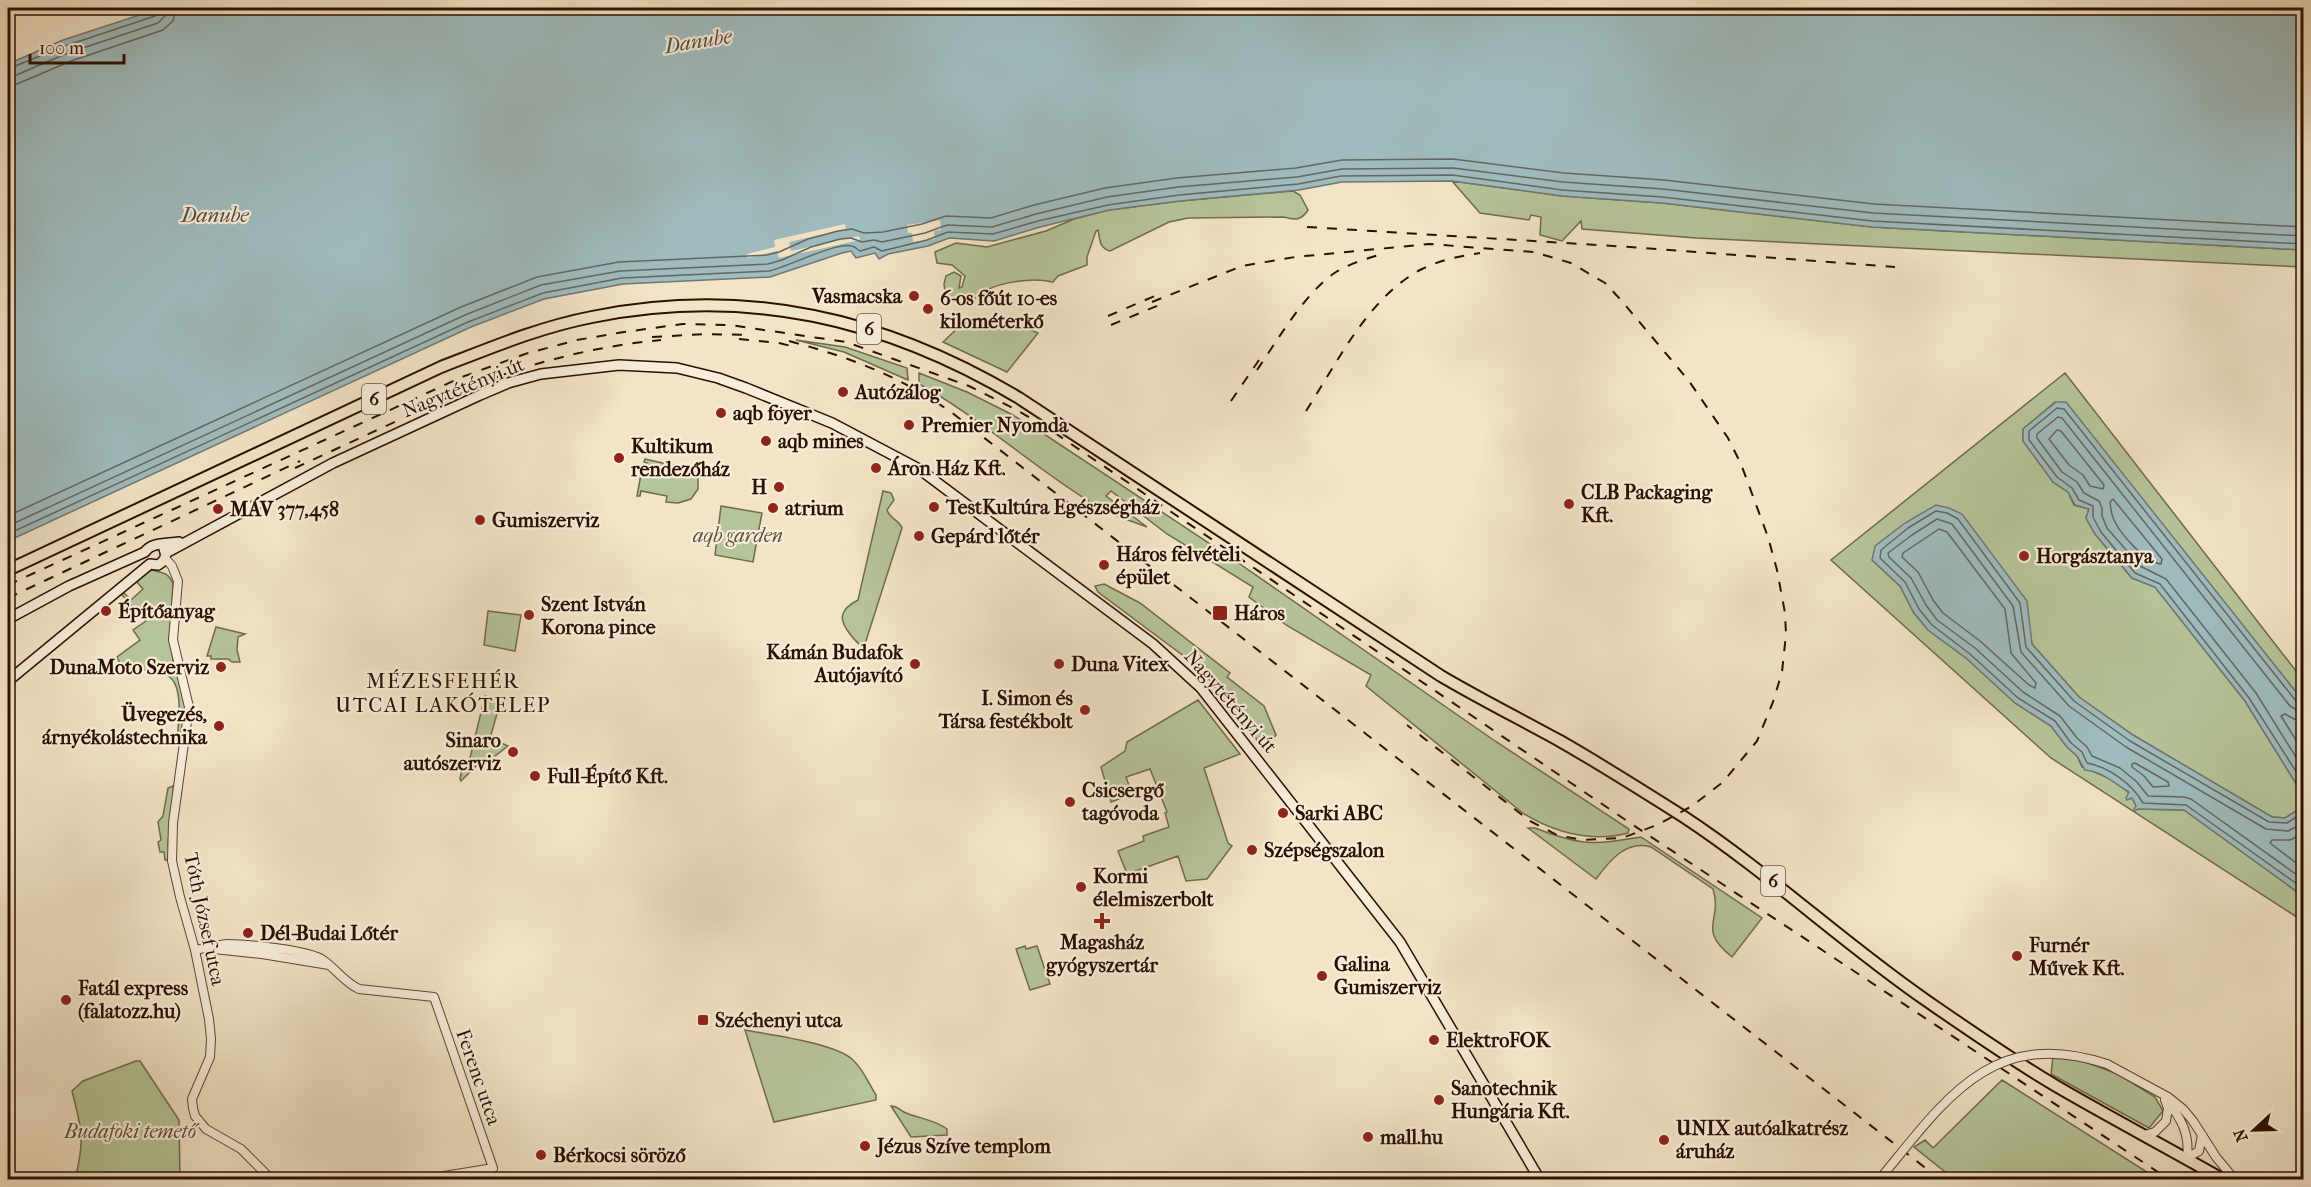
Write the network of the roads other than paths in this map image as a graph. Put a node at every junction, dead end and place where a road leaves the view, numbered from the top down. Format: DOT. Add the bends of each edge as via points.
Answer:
graph roads {
  1 [pos="156,557"];
  2 [pos="8,570"];
  3 [pos="8,619"];
  4 [pos="8,681"];
  5 [pos="195,950"];
  6 [pos="2150,1087"];
  7 [pos="2164,1099"];
  8 [pos="2202,1134"];
  9 [pos="2144,1135"];
  10 [pos="2187,1158"];
  11 [pos="272,1179"];
  12 [pos="420,1179"];
  13 [pos="1540,1179"];
  14 [pos="1879,1179"];
  15 [pos="2224,1179"];
  16 [pos="2235,1179"];
  1 -- 3 [label="main road" via="122,562"];
  1 -- 4 [label="main road"];
  1 -- 5 [label="street, Tóth József utca" via="176,576 178,590 173,640 189,707 172,844 177,887"];
  1 -- 13 [label="main road, Nagytétényi út" via="343,458 508,383 541,374 619,365 676,368 718,378 844,428 908,462 941,485 1153,644 1201,688 1400,942"];
  2 -- 9 [label="main road, 6" via="441,367 504,342 591,317 691,306 761,309 855,324 935,354 1019,398 1441,676 1642,790 1730,849 1934,1005 2054,1085"];
  5 -- 11 [label="street, Tóth József utca" via="211,1039 210,1057 192,1099 195,1116 210,1132 241,1149"];
  5 -- 12 [label="street, Ferenc utca" via="262,954 329,966 359,989 434,997 493,1168"];
  6 -- 7 [label="street"];
  6 -- 8 [label="street" via="2183,1109"];
  6 -- 14 [label="street, bridge" via="2086,1057 2049,1052 2024,1055 1963,1084"];
  7 -- 9 [label="street" via="2168,1108 2166,1121 2155,1132"];
  7 -- 10 [label="street" via="2184,1126"];
  8 -- 10 [label="street" via="2199,1151"];
  8 -- 16 [label="street"];
  9 -- 10 [label="main road, 6"];
  10 -- 15 [label="main road, 6"];
}
